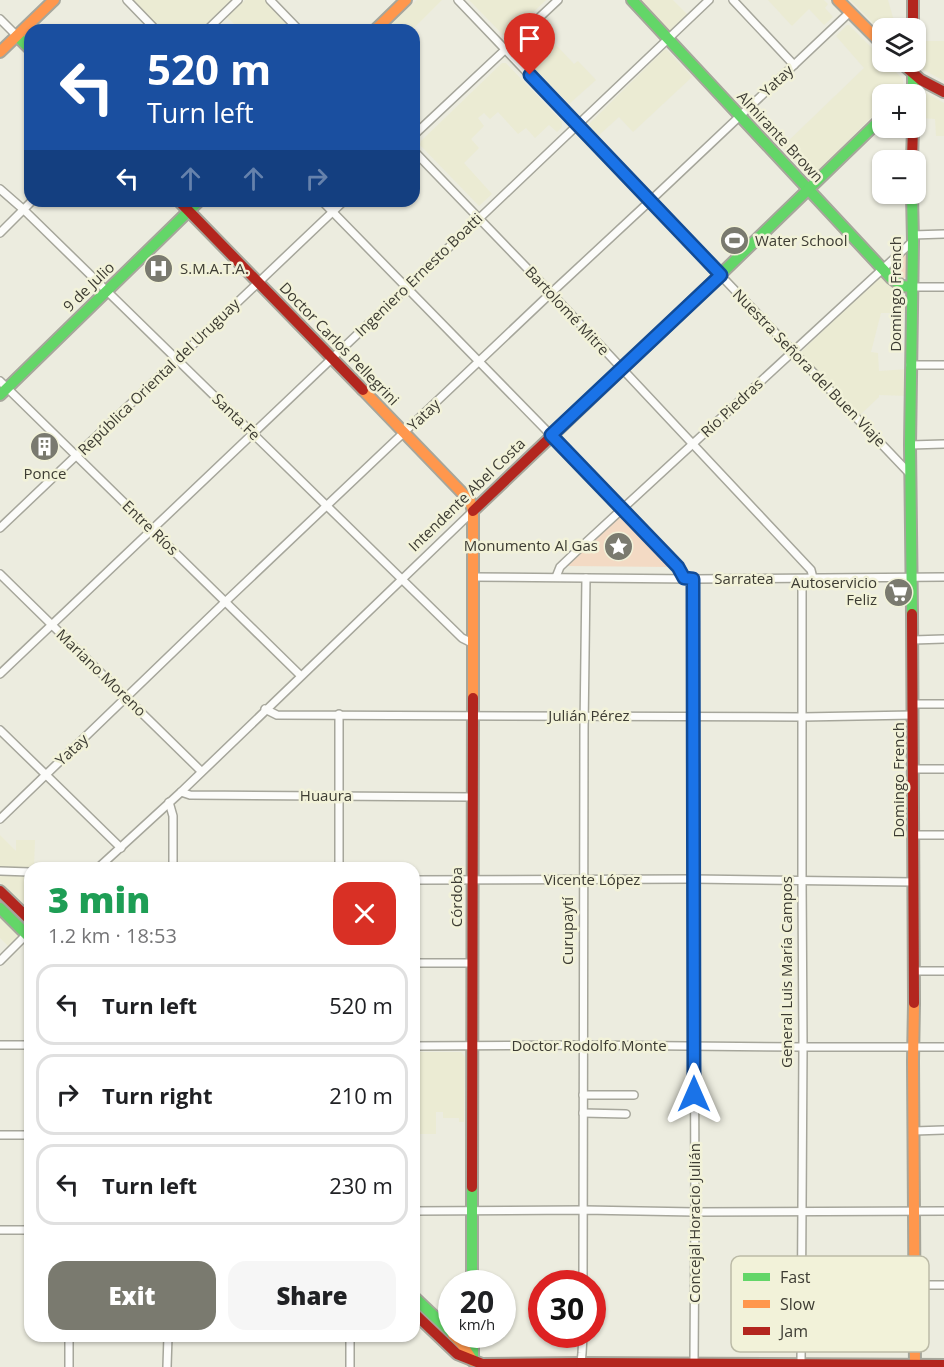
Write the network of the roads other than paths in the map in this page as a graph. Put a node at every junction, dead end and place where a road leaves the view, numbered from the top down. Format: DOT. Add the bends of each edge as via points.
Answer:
graph roads {
  1 [pos="54,0"];
  2 [pos="126,0"];
  3 [pos="237,0"];
  4 [pos="270,0"];
  5 [pos="406,0"];
  6 [pos="458,0"];
  7 [pos="558,0"];
  8 [pos="632,0"];
  9 [pos="709,0"];
  10 [pos="733,0"];
  11 [pos="838,0"];
  12 [pos="913,0"];
  13 [pos="850,12"];
  14 [pos="913,18"];
  15 [pos="0,19"];
  16 [pos="29,24"];
  17 [pos="150,24"];
  18 [pos="213,24"];
  19 [pos="293,24"];
  20 [pos="381,24"];
  21 [pos="24,29"];
  22 [pos="872,34"];
  23 [pos="17,36"];
  24 [pos="668,39"];
  25 [pos="24,43"];
  26 [pos="505,49"];
  27 [pos="0,52"];
  28 [pos="794,65"];
  29 [pos="913,74"];
  30 [pos="910,84"];
  31 [pos="913,84"];
  32 [pos="944,92"];
  33 [pos="740,116"];
  34 [pos="577,125"];
  35 [pos="872,128"];
  36 [pos="420,129"];
  37 [pos="420,157"];
  38 [pos="0,189"];
  39 [pos="809,190"];
  40 [pos="650,201"];
  41 [pos="912,204"];
  42 [pos="27,207"];
  43 [pos="185,207"];
  44 [pos="193,207"];
  45 [pos="328,207"];
  46 [pos="338,207"];
  47 [pos="24,210"];
  48 [pos="189,211"];
  49 [pos="333,212"];
  50 [pos="479,218"];
  51 [pos="0,233"];
  52 [pos="944,234"];
  53 [pos="912,238"];
  54 [pos="883,269"];
  55 [pos="721,275"];
  56 [pos="258,283"];
  57 [pos="407,287"];
  58 [pos="911,287"];
  59 [pos="944,287"];
  60 [pos="106,291"];
  61 [pos="551,293"];
  62 [pos="793,351"];
  63 [pos="332,358"];
  64 [pos="177,361"];
  65 [pos="480,361"];
  66 [pos="910,365"];
  67 [pos="944,365"];
  68 [pos="621,369"];
  69 [pos="2,388"];
  70 [pos="404,433"];
  71 [pos="253,434"];
  72 [pos="551,435"];
  73 [pos="944,444"];
  74 [pos="692,445"];
  75 [pos="910,445"];
  76 [pos="76,456"];
  77 [pos="911,476"];
  78 [pos="327,506"];
  79 [pos="622,509"];
  80 [pos="473,510"];
  81 [pos="0,528"];
  82 [pos="152,530"];
  83 [pos="0,574"];
  84 [pos="472,577"];
  85 [pos="556,577"];
  86 [pos="944,577"];
  87 [pos="586,578"];
  88 [pos="684,578"];
  89 [pos="813,578"];
  90 [pos="912,578"];
  91 [pos="402,579"];
  92 [pos="693,579"];
  93 [pos="802,579"];
  94 [pos="225,602"];
  95 [pos="52,625"];
  96 [pos="944,639"];
  97 [pos="913,640"];
  98 [pos="472,643"];
  99 [pos="0,674"];
  100 [pos="300,675"];
  101 [pos="126,698"];
  102 [pos="944,704"];
  103 [pos="265,709"];
  104 [pos="913,710"];
  105 [pos="339,714"];
  106 [pos="472,716"];
  107 [pos="584,716"];
  108 [pos="693,717"];
  109 [pos="802,717"];
  110 [pos="0,729"];
  111 [pos="914,769"];
  112 [pos="944,769"];
  113 [pos="201,771"];
  114 [pos="46,774"];
  115 [pos="181,792"];
  116 [pos="340,797"];
  117 [pos="472,797"];
  118 [pos="169,802"];
  119 [pos="0,819"];
  120 [pos="914,835"];
  121 [pos="944,835"];
  122 [pos="121,848"];
  123 [pos="105,862"];
  124 [pos="173,862"];
  125 [pos="339,862"];
  126 [pos="0,871"];
  127 [pos="24,872"];
  128 [pos="693,879"];
  129 [pos="420,880"];
  130 [pos="472,880"];
  131 [pos="584,880"];
  132 [pos="802,881"];
  133 [pos="914,882"];
  134 [pos="0,891"];
  135 [pos="0,908"];
  136 [pos="24,915"];
  137 [pos="24,930"];
  138 [pos="24,938"];
  139 [pos="1,958"];
  140 [pos="420,963"];
  141 [pos="472,963"];
  142 [pos="915,971"];
  143 [pos="944,971"];
  144 [pos="0,1045"];
  145 [pos="24,1045"];
  146 [pos="583,1045"];
  147 [pos="420,1046"];
  148 [pos="473,1046"];
  149 [pos="694,1046"];
  150 [pos="803,1047"];
  151 [pos="913,1047"];
  152 [pos="944,1047"];
  153 [pos="583,1095"];
  154 [pos="634,1095"];
  155 [pos="584,1113"];
  156 [pos="626,1114"];
  157 [pos="944,1130"];
  158 [pos="914,1131"];
  159 [pos="0,1135"];
  160 [pos="24,1135"];
  161 [pos="584,1210"];
  162 [pos="420,1211"];
  163 [pos="473,1211"];
  164 [pos="944,1211"];
  165 [pos="695,1212"];
  166 [pos="802,1212"];
  167 [pos="913,1212"];
  168 [pos="0,1230"];
  169 [pos="24,1230"];
  170 [pos="802,1256"];
  171 [pos="914,1256"];
  172 [pos="472,1270"];
  173 [pos="583,1270"];
  174 [pos="420,1303"];
  175 [pos="420,1318"];
  176 [pos="438,1320"];
  177 [pos="69,1342"];
  178 [pos="168,1342"];
  179 [pos="350,1342"];
  180 [pos="463,1348"];
  181 [pos="472,1348"];
  182 [pos="582,1348"];
  183 [pos="801,1352"];
  184 [pos="694,1363"];
  185 [pos="471,1365"];
  186 [pos="580,1365"];
  187 [pos="677,1365"];
  188 [pos="801,1365"];
  189 [pos="944,1365"];
  190 [pos="778,1366"];
  191 [pos="915,1366"];
  192 [pos="69,1367"];
  193 [pos="167,1367"];
  194 [pos="350,1367"];
  1 -- 16 [label="street"];
  2 -- 17 [label="street"];
  3 -- 18 [label="street"];
  4 -- 19 [label="street"];
  5 -- 20 [label="street"];
  6 -- 26 [label="street, Nuestra Señora del Buen Viaje"];
  7 -- 26 [label="street"];
  8 -- 24 [label="street, Almirante Brown"];
  9 -- 24 [label="street, Ingeniero Ernesto Boatti"];
  10 -- 28 [label="street"];
  11 -- 13 [label="street"];
  12 -- 14 [label="street"];
  13 -- 22 [label="street"];
  13 -- 28 [label="street, Yatay"];
  15 -- 23 [label="street"];
  21 -- 23 [label="street"];
  23 -- 25 [label="street"];
  23 -- 27 [label="street"];
  24 -- 33 [label="street, Almirante Brown"];
  24 -- 34 [label="street, Ingeniero Ernesto Boatti"];
  26 -- 34 [label="street, Nuestra Señora del Buen Viaje"];
  26 -- 36 [label="street"];
  28 -- 33 [label="street, Yatay"];
  29 -- 30 [label="street"];
  29 -- 31 [label="street"];
  29 -- 32 [label="street"];
  33 -- 39 [label="street, Almirante Brown"];
  33 -- 40 [label="street, Yatay"];
  34 -- 40 [label="street, Nuestra Señora del Buen Viaje"];
  34 -- 50 [label="street, Ingeniero Ernesto Boatti"];
  35 -- 39 [label="street, Intendente Abel Costa"];
  37 -- 50 [label="street, Bartolomé Mitre"];
  38 -- 47 [label="street, Santa Fe"];
  39 -- 54 [label="street, Almirante Brown"];
  39 -- 55 [label="street, Intendente Abel Costa"];
  40 -- 55 [label="street, Nuestra Señora del Buen Viaje"];
  40 -- 61 [label="street, Yatay"];
  41 -- 53 [label="street, Domingo French"];
  42 -- 47 [label="street"];
  43 -- 48 [label="street, Doctor Carlos Pellegrini"];
  44 -- 48 [label="street, 9 de Julio"];
  45 -- 49 [label="street"];
  46 -- 49 [label="street, República Oriental del Uruguay"];
  47 -- 51 [label="street"];
  47 -- 60 [label="street, Santa Fe"];
  48 -- 56 [label="street, Doctor Carlos Pellegrini"];
  48 -- 60 [label="street, 9 de Julio"];
  49 -- 56 [label="street, República Oriental del Uruguay"];
  49 -- 57 [label="street"];
  50 -- 57 [label="street, Ingeniero Ernesto Boatti"];
  50 -- 61 [label="street, Bartolomé Mitre"];
  52 -- 53 [label="street"];
  53 -- 54 [label="street, Río Piedras"];
  53 -- 58 [label="street, Domingo French"];
  54 -- 58 [label="street, Almirante Brown" via="897,283"];
  54 -- 62 [label="street, Río Piedras"];
  55 -- 62 [label="street, Nuestra Señora del Buen Viaje"];
  55 -- 68 [label="street, Intendente Abel Costa"];
  56 -- 63 [label="street, Doctor Carlos Pellegrini"];
  56 -- 64 [label="street, República Oriental del Uruguay"];
  57 -- 63 [label="street, Ingeniero Ernesto Boatti"];
  57 -- 65 [label="street"];
  58 -- 59 [label="street"];
  58 -- 66 [label="street, Domingo French"];
  60 -- 64 [label="street, Santa Fe"];
  60 -- 69 [label="street, 9 de Julio"];
  61 -- 65 [label="street, Yatay"];
  61 -- 68 [label="street, Bartolomé Mitre"];
  62 -- 74 [label="street, Río Piedras"];
  62 -- 77 [label="street, Nuestra Señora del Buen Viaje"];
  63 -- 70 [label="street, Doctor Carlos Pellegrini"];
  63 -- 71 [label="street, Ingeniero Ernesto Boatti"];
  64 -- 71 [label="street, Santa Fe"];
  64 -- 76 [label="street, República Oriental del Uruguay"];
  65 -- 70 [label="street, Yatay"];
  65 -- 72 [label="street"];
  66 -- 67 [label="street"];
  66 -- 75 [label="street, Domingo French"];
  68 -- 72 [label="street, Intendente Abel Costa"];
  68 -- 74 [label="street, Bartolomé Mitre"];
  69 -- 76 [label="street, Entre Ríos"];
  70 -- 78 [label="street, Yatay"];
  70 -- 80 [label="street, Doctor Carlos Pellegrini" via="470,501"];
  71 -- 78 [label="street, Santa Fe"];
  71 -- 82 [label="street, Ingeniero Ernesto Boatti"];
  72 -- 79 [label="street"];
  72 -- 80 [label="street, Intendente Abel Costa"];
  73 -- 75 [label="street"];
  74 -- 79 [label="street, Río Piedras"];
  74 -- 89 [label="street, Bartolomé Mitre" via="811,570"];
  75 -- 77 [label="street, Domingo French"];
  76 -- 81 [label="street, República Oriental del Uruguay"];
  76 -- 82 [label="street, Entre Ríos"];
  77 -- 90 [label="street, Domingo French"];
  78 -- 91 [label="street, Santa Fe"];
  78 -- 94 [label="street, Yatay"];
  79 -- 85 [label="street, Río Piedras" via="560,567"];
  79 -- 88 [label="street"];
  80 -- 84 [label="street, Córdoba"];
  80 -- 91 [label="street, Intendente Abel Costa"];
  82 -- 94 [label="street, Entre Ríos"];
  82 -- 95 [label="street, Ingeniero Ernesto Boatti"];
  83 -- 95 [label="street, Mariano Moreno"];
  84 -- 85 [label="street, Sarratea"];
  84 -- 98 [label="street, Córdoba"];
  85 -- 87 [label="street, Sarratea"];
  86 -- 90 [label="street, Sarratea"];
  87 -- 88 [label="street, Sarratea"];
  87 -- 107 [label="street, Curupaytí"];
  88 -- 92 [label="street, Sarratea"];
  89 -- 90 [label="street, Sarratea"];
  89 -- 93 [label="street, Sarratea"];
  90 -- 97 [label="street, Domingo French"];
  91 -- 98 [label="street, Santa Fe" via="462,638"];
  91 -- 100 [label="street, Intendente Abel Costa"];
  92 -- 93 [label="street, Sarratea"];
  92 -- 108 [label="street, Concejal Horacio Julián"];
  93 -- 109 [label="street, General Luis María Campos"];
  94 -- 100 [label="street, Entre Ríos"];
  94 -- 101 [label="street, Yatay"];
  95 -- 99 [label="street, Ingeniero Ernesto Boatti"];
  95 -- 101 [label="street, Mariano Moreno"];
  96 -- 97 [label="street"];
  97 -- 104 [label="street, Domingo French"];
  98 -- 106 [label="street, Córdoba"];
  100 -- 103 [label="street, Intendente Abel Costa"];
  101 -- 113 [label="street, Mariano Moreno"];
  101 -- 114 [label="street, Yatay"];
  102 -- 104 [label="street, Julián Pérez"];
  103 -- 105 [label="street, Julián Pérez" via="277,715"];
  103 -- 113 [label="street, Intendente Abel Costa"];
  104 -- 109 [label="street, Julián Pérez"];
  104 -- 111 [label="street, Domingo French"];
  105 -- 106 [label="street, Julián Pérez"];
  105 -- 116 [label="street"];
  106 -- 107 [label="street, Julián Pérez"];
  106 -- 117 [label="street, Córdoba"];
  107 -- 108 [label="street, Julián Pérez"];
  107 -- 131 [label="street, Curupaytí"];
  108 -- 109 [label="street, Julián Pérez"];
  108 -- 128 [label="street, Concejal Horacio Julián"];
  109 -- 132 [label="street, General Luis María Campos"];
  110 -- 114 [label="street"];
  111 -- 112 [label="street"];
  111 -- 120 [label="street, Domingo French"];
  113 -- 115 [label="street, Intendente Abel Costa"];
  114 -- 119 [label="street, Yatay"];
  114 -- 122 [label="street"];
  115 -- 116 [label="street, Huaura"];
  115 -- 118 [label="street, Intendente Abel Costa"];
  116 -- 117 [label="street, Huaura"];
  116 -- 125 [label="street"];
  117 -- 130 [label="street, Córdoba"];
  118 -- 122 [label="street, Intendente Abel Costa"];
  118 -- 124 [label="street" via="173,816"];
  120 -- 121 [label="street"];
  120 -- 133 [label="street, Domingo French"];
  122 -- 123 [label="street, Intendente Abel Costa"];
  126 -- 127 [label="street"];
  128 -- 131 [label="street, Vicente López"];
  128 -- 132 [label="street, Vicente López"];
  128 -- 149 [label="street, Concejal Horacio Julián"];
  129 -- 130 [label="street, Vicente López"];
  130 -- 131 [label="street, Vicente López"];
  130 -- 141 [label="street, Córdoba"];
  131 -- 146 [label="street, Curupaytí"];
  132 -- 133 [label="street, Vicente López"];
  132 -- 150 [label="street, General Luis María Campos"];
  133 -- 142 [label="street, Domingo French"];
  134 -- 136 [label="street"];
  135 -- 137 [label="street"];
  138 -- 139 [label="street"];
  140 -- 141 [label="street"];
  141 -- 148 [label="street, Córdoba"];
  142 -- 143 [label="street"];
  142 -- 151 [label="street, Domingo French"];
  144 -- 145 [label="street"];
  146 -- 148 [label="street, Doctor Rodolfo Monte"];
  146 -- 149 [label="street, Doctor Rodolfo Monte"];
  146 -- 153 [label="street, Curupaytí"];
  147 -- 148 [label="street, Doctor Rodolfo Monte"];
  148 -- 163 [label="street, Córdoba"];
  149 -- 150 [label="street, Doctor Rodolfo Monte"];
  149 -- 165 [label="street, Concejal Horacio Julián"];
  150 -- 151 [label="street, Doctor Rodolfo Monte"];
  150 -- 166 [label="street, General Luis María Campos"];
  151 -- 152 [label="street, Doctor Rodolfo Monte"];
  151 -- 158 [label="street, Domingo French"];
  153 -- 154 [label="street"];
  153 -- 155 [label="street, Curupaytí"];
  155 -- 156 [label="street"];
  155 -- 161 [label="street, Curupaytí"];
  157 -- 158 [label="street"];
  158 -- 167 [label="street, Domingo French"];
  159 -- 160 [label="street"];
  161 -- 163 [label="street"];
  161 -- 165 [label="street"];
  161 -- 173 [label="street, Curupaytí"];
  162 -- 163 [label="street"];
  163 -- 172 [label="street, Córdoba"];
  164 -- 167 [label="street"];
  165 -- 166 [label="street"];
  165 -- 184 [label="street, Concejal Horacio Julián"];
  166 -- 167 [label="street"];
  166 -- 170 [label="street, General Luis María Campos"];
  167 -- 171 [label="street, Domingo French"];
  168 -- 169 [label="street"];
  174 -- 176 [label="street"];
  175 -- 185 [label="street"];
  177 -- 192 [label="street"];
  178 -- 193 [label="street"];
  179 -- 194 [label="street"];
  180 -- 185 [label="street"];
  181 -- 185 [label="street"];
  182 -- 186 [label="street"];
  183 -- 188 [label="street, General Luis María Campos"];
  184 -- 187 [label="street"];
  184 -- 190 [label="street"];
  185 -- 186 [label="street"];
  186 -- 187 [label="street"];
  188 -- 190 [label="street"];
  188 -- 191 [label="street"];
  189 -- 191 [label="street"];
}
